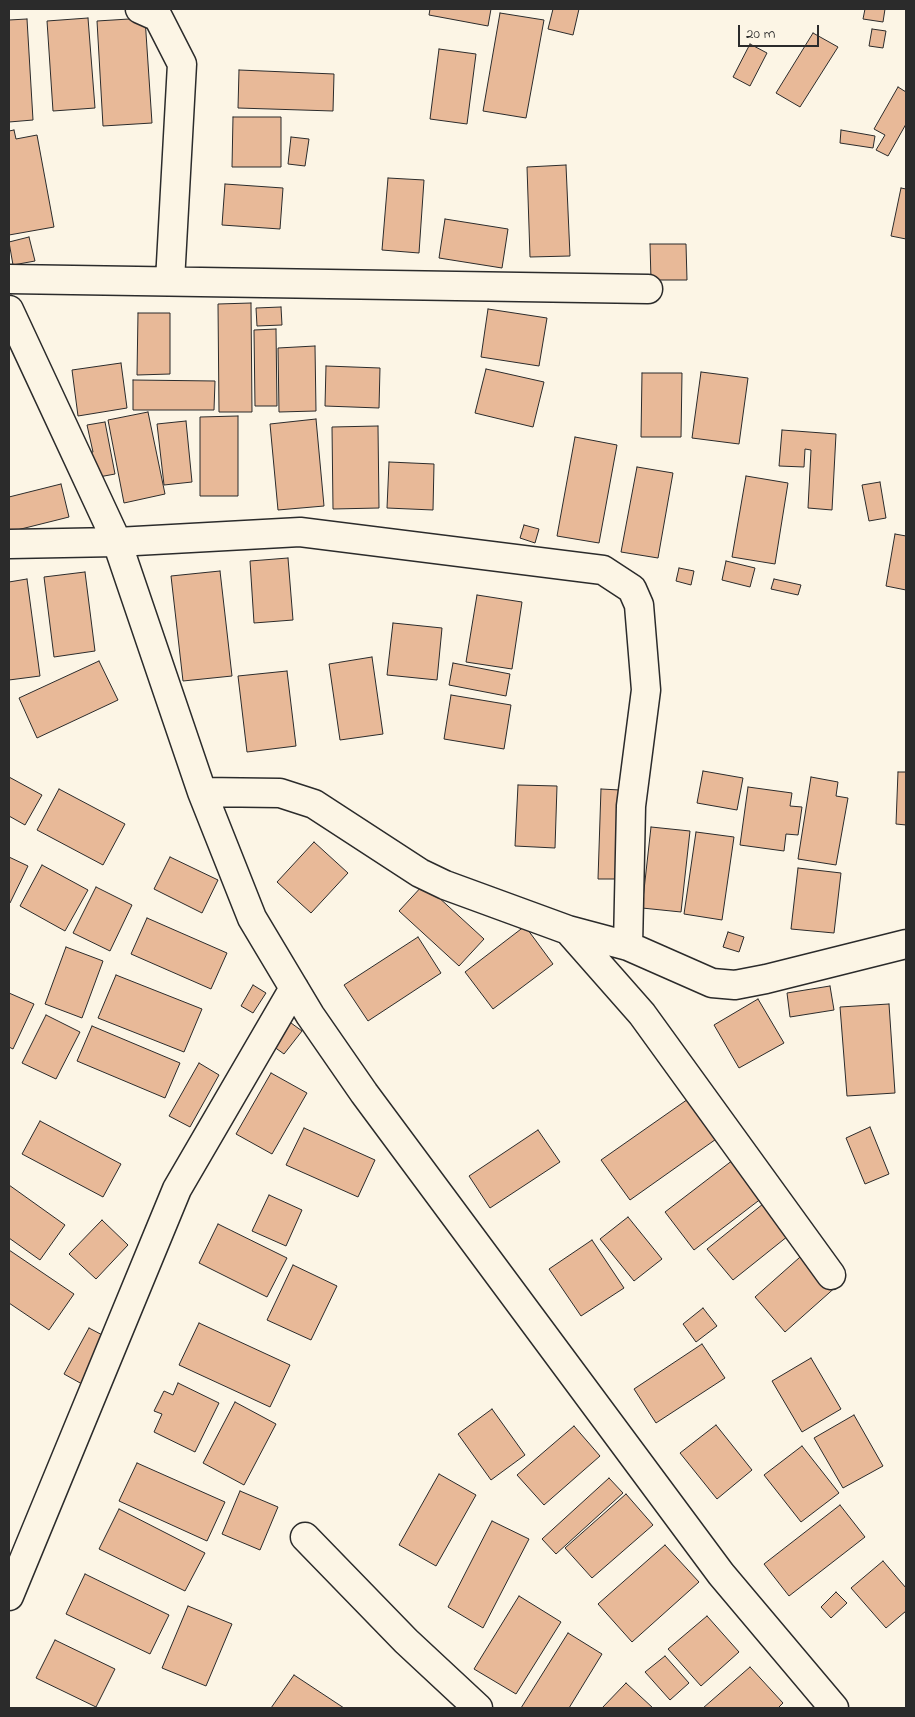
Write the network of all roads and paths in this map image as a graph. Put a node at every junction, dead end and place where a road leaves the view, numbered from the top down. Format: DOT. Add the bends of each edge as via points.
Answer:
graph roads {
  1 [pos="140,9"];
  2 [pos="9,279"];
  3 [pos="170,281"];
  4 [pos="648,289"];
  5 [pos="9,310"];
  6 [pos="118,542"];
  7 [pos="9,544"];
  8 [pos="202,792"];
  9 [pos="568,930"];
  10 [pos="906,944"];
  11 [pos="628,946"];
  12 [pos="294,988"];
  13 [pos="831,1275"];
  14 [pos="305,1536"];
  15 [pos="9,1596"];
  16 [pos="478,1708"];
  17 [pos="834,1708"];
  1 -- 3 [label="street" via="158,18 182,64"];
  2 -- 3 [label="street"];
  3 -- 4 [label="street"];
  5 -- 6 [label="street"];
  6 -- 7 [label="street"];
  6 -- 8 [label="street"];
  6 -- 11 [label="street" via="300,532 603,570 632,589 639,605 646,690 631,806"];
  8 -- 9 [label="street" via="280,793 314,804 420,873"];
  8 -- 12 [label="street" via="252,918"];
  9 -- 11 [label="street"];
  9 -- 13 [label="street" via="642,1014"];
  10 -- 11 [label="street" via="734,985 712,983"];
  12 -- 15 [label="street" via="177,1189"];
  12 -- 17 [label="street" via="364,1093 709,1558"];
  14 -- 16 [label="street" via="406,1641"];
}
